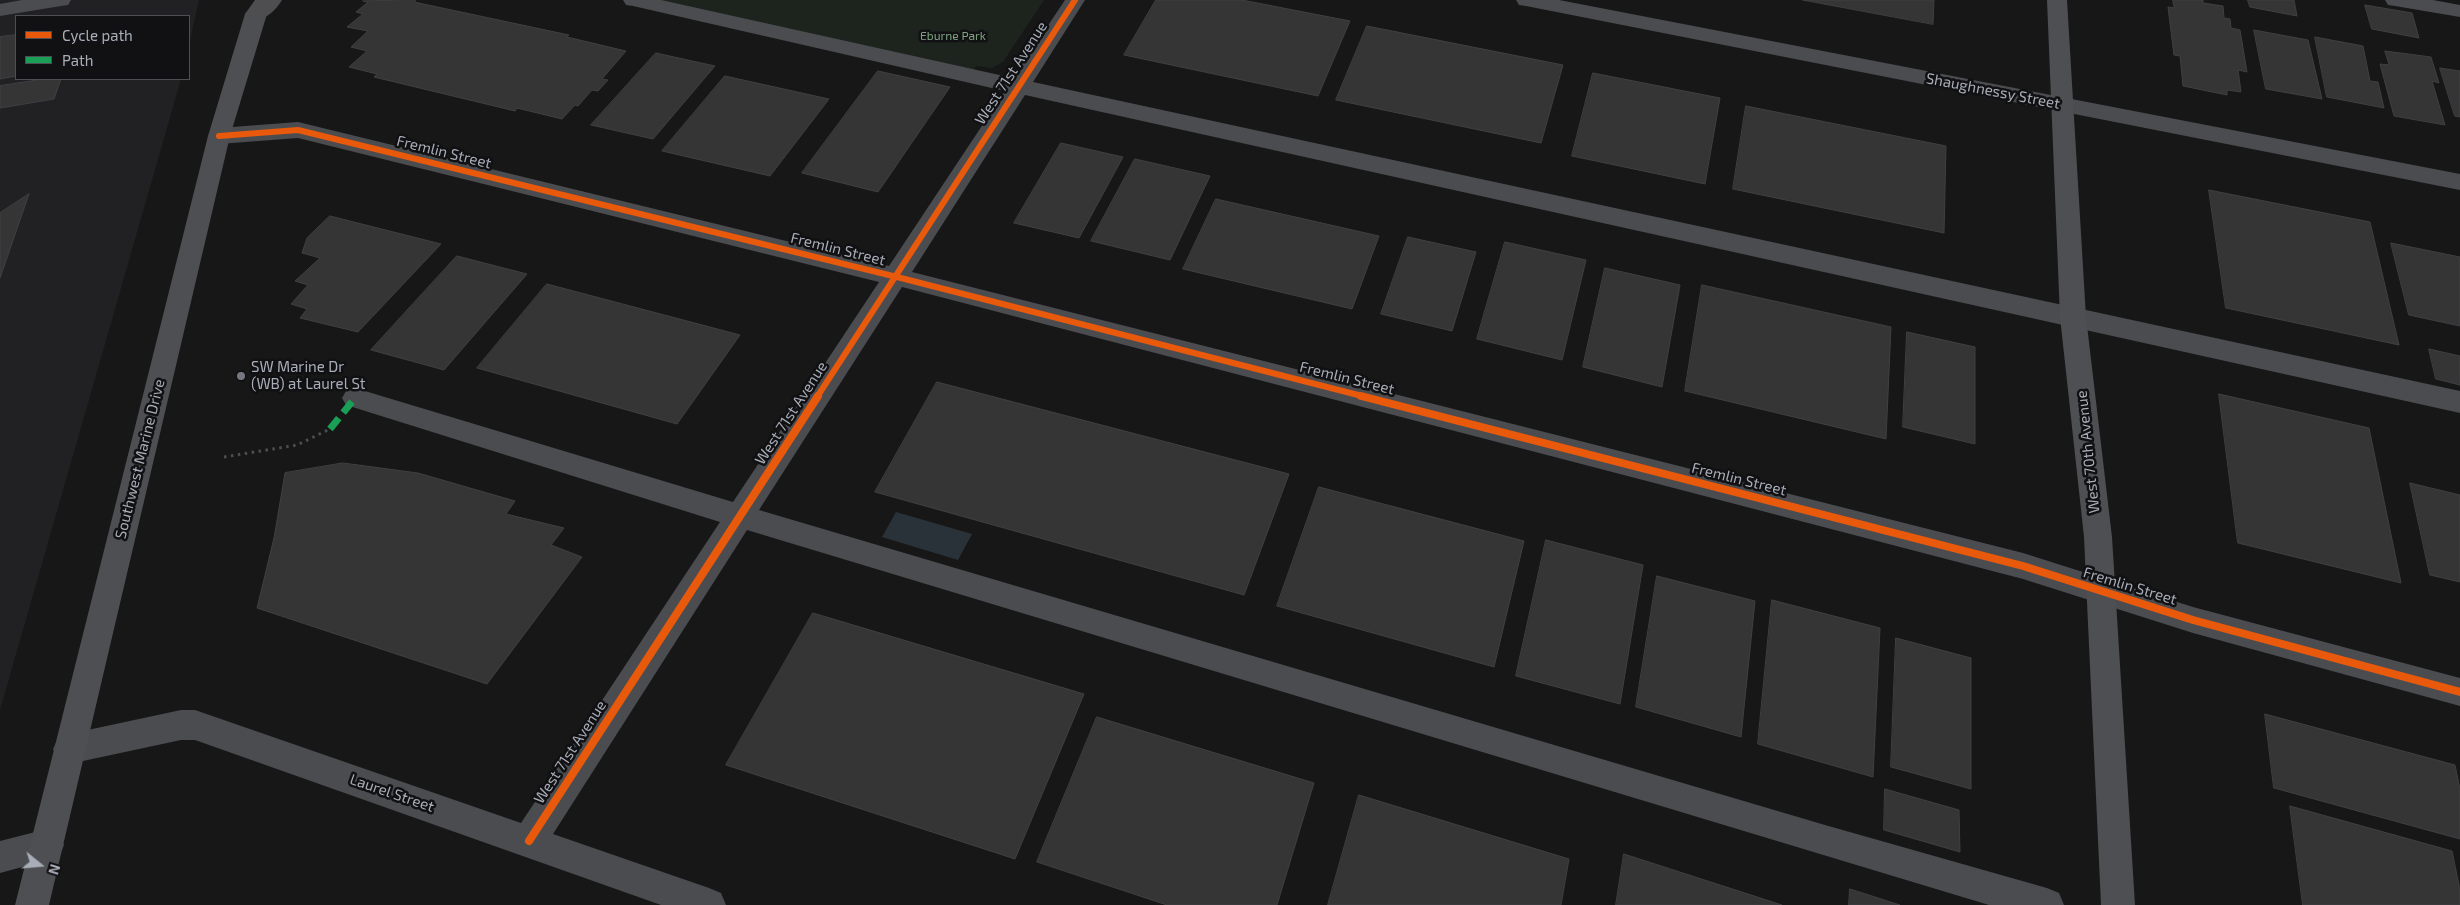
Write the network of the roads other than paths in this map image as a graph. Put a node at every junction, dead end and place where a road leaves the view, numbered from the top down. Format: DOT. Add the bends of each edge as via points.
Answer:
graph roads {
  1 [pos="62,0"];
  2 [pos="632,0"];
  3 [pos="1075,0"];
  4 [pos="1526,0"];
  5 [pos="2057,0"];
  6 [pos="2395,0"];
  7 [pos="261,4"];
  8 [pos="0,10"];
  9 [pos="2460,11"];
  10 [pos="1018,87"];
  11 [pos="2062,104"];
  12 [pos="219,136"];
  13 [pos="2460,182"];
  14 [pos="897,277"];
  15 [pos="2073,317"];
  16 [pos="355,398"];
  17 [pos="2460,402"];
  18 [pos="739,516"];
  19 [pos="2101,592"];
  20 [pos="2460,692"];
  21 [pos="69,749"];
  22 [pos="529,841"];
  23 [pos="47,845"];
  24 [pos="0,857"];
  25 [pos="32,905"];
  26 [pos="709,905"];
  27 [pos="2047,905"];
  28 [pos="2118,905"];
  1 -- 8 [label="street"];
  2 -- 10 [label="street"];
  3 -- 10 [label="street, West 71st Avenue"];
  4 -- 11 [label="street, Shaughnessy Street"];
  5 -- 11 [label="main road, West 70th Avenue"];
  6 -- 9 [label="street"];
  7 -- 12 [label="main road, Southwest Marine Drive"];
  10 -- 14 [label="street, West 71st Avenue"];
  10 -- 15 [label="street"];
  11 -- 13 [label="street, Shaughnessy Street"];
  11 -- 15 [label="main road, West 70th Avenue"];
  12 -- 14 [label="street, Fremlin Street" via="298,130"];
  12 -- 21 [label="main road, Southwest Marine Drive"];
  14 -- 18 [label="street, West 71st Avenue"];
  14 -- 19 [label="street, Fremlin Street" via="2024,566"];
  15 -- 17 [label="street"];
  15 -- 19 [label="main road, West 70th Avenue" via="2098,537"];
  16 -- 18 [label="street"];
  18 -- 22 [label="street, West 71st Avenue"];
  18 -- 27 [label="street"];
  19 -- 20 [label="street, Fremlin Street"];
  19 -- 28 [label="main road, West 70th Avenue"];
  21 -- 22 [label="street, Laurel Street" via="181,725 195,725"];
  21 -- 23 [label="main road, Southwest Marine Drive"];
  22 -- 26 [label="street, Laurel Street"];
  23 -- 24 [label="street"];
  23 -- 25 [label="main road, Southwest Marine Drive"];
}
